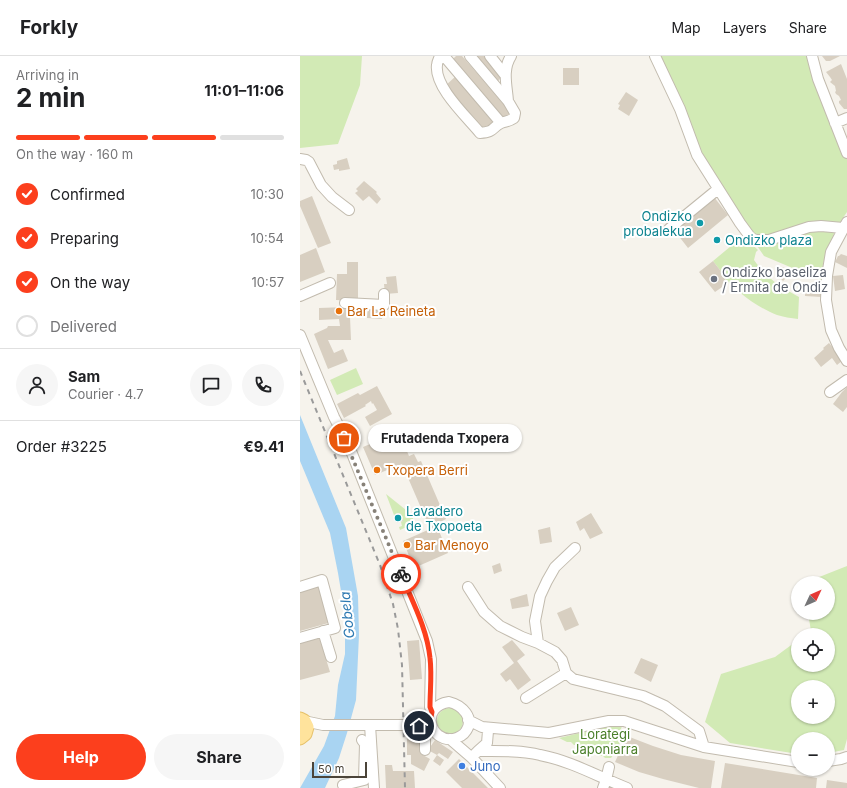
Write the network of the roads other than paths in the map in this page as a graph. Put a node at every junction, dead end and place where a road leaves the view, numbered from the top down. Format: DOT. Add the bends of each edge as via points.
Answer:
graph roads {
  1 [pos="440,56"];
  2 [pos="444,56"];
  3 [pos="470,56"];
  4 [pos="490,56"];
  5 [pos="511,56"];
  6 [pos="655,56"];
  7 [pos="812,56"];
  8 [pos="505,75"];
  9 [pos="508,101"];
  10 [pos="847,118"];
  11 [pos="501,123"];
  12 [pos="835,123"];
  13 [pos="847,153"];
  14 [pos="300,159"];
  15 [pos="718,189"];
  16 [pos="349,210"];
  17 [pos="845,225"];
  18 [pos="669,229"];
  19 [pos="330,283"];
  20 [pos="384,294"];
  21 [pos="300,296"];
  22 [pos="345,303"];
  23 [pos="300,335"];
  24 [pos="847,361"];
  25 [pos="847,380"];
  26 [pos="830,392"];
  27 [pos="574,548"];
  28 [pos="468,586"];
  29 [pos="300,587"];
  30 [pos="323,631"];
  31 [pos="300,638"];
  32 [pos="538,643"];
  33 [pos="331,657"];
  34 [pos="566,673"];
  35 [pos="431,679"];
  36 [pos="526,698"];
  37 [pos="449,702"];
  38 [pos="431,714"];
  39 [pos="468,720"];
  40 [pos="302,724"];
  41 [pos="361,725"];
  42 [pos="412,725"];
  43 [pos="485,729"];
  44 [pos="430,730"];
  45 [pos="463,734"];
  46 [pos="450,739"];
  47 [pos="704,747"];
  48 [pos="425,750"];
  49 [pos="474,754"];
  50 [pos="845,759"];
  51 [pos="835,760"];
  52 [pos="791,761"];
  53 [pos="609,767"];
  54 [pos="604,784"];
  55 [pos="343,785"];
  56 [pos="374,788"];
  57 [pos="500,788"];
  58 [pos="627,788"];
  1 -- 11 [label="street" via="437,65 438,78 446,93 480,133 490,132"];
  2 -- 11 [label="street"];
  3 -- 9 [label="street"];
  4 -- 8 [label="street"];
  5 -- 8 [label="street" via="507,62"];
  6 -- 15 [label="street" via="680,109 697,155"];
  7 -- 12 [label="street"];
  8 -- 9 [label="street"];
  9 -- 11 [label="street" via="515,113 514,118"];
  10 -- 12 [label="street"];
  12 -- 13 [label="street"];
  14 -- 16 [label="street" via="309,162 321,185"];
  15 -- 17 [label="street" via="748,235 756,240 769,240 809,227"];
  15 -- 18 [label="street"];
  17 -- 24 [label="street" via="831,252 826,300 831,330"];
  19 -- 21 [label="street"];
  20 -- 22 [label="street" via="384,305"];
  23 -- 35 [label="street" via="334,417 349,446 420,620 431,659"];
  25 -- 26 [label="street"];
  27 -- 32 [label="street" via="556,567 540,596 536,621"];
  28 -- 32 [label="street" via="484,612 500,626"];
  29 -- 30 [label="street" via="322,580 335,628"];
  30 -- 31 [label="street"];
  30 -- 33 [label="street"];
  32 -- 34 [label="street" via="555,652 562,660"];
  34 -- 36 [label="street"];
  34 -- 47 [label="street" via="573,679 643,696 665,706 699,731"];
  35 -- 37 [label="street" via="436,691"];
  35 -- 38 [label="street"];
  37 -- 38 [label="street" via="438,705"];
  37 -- 39 [label="street" via="461,707"];
  38 -- 42 [label="street"];
  38 -- 44 [label="street"];
  39 -- 43 [label="street"];
  39 -- 45 [label="street" via="467,729"];
  40 -- 41 [label="street"];
  41 -- 42 [label="street, bridge"];
  41 -- 55 [label="street" via="360,757 364,763 364,780"];
  41 -- 56 [label="street"];
  42 -- 44 [label="street"];
  43 -- 47 [label="street" via="549,733 615,720"];
  43 -- 49 [label="street" via="487,743"];
  44 -- 46 [label="street"];
  44 -- 48 [label="street"];
  45 -- 46 [label="street"];
  45 -- 49 [label="street"];
  46 -- 49 [label="street"];
  47 -- 52 [label="street"];
  49 -- 54 [label="street" via="507,751 540,754 568,763"];
  49 -- 57 [label="street"];
  50 -- 51 [label="street"];
  53 -- 54 [label="street"];
  54 -- 58 [label="street"];
}
